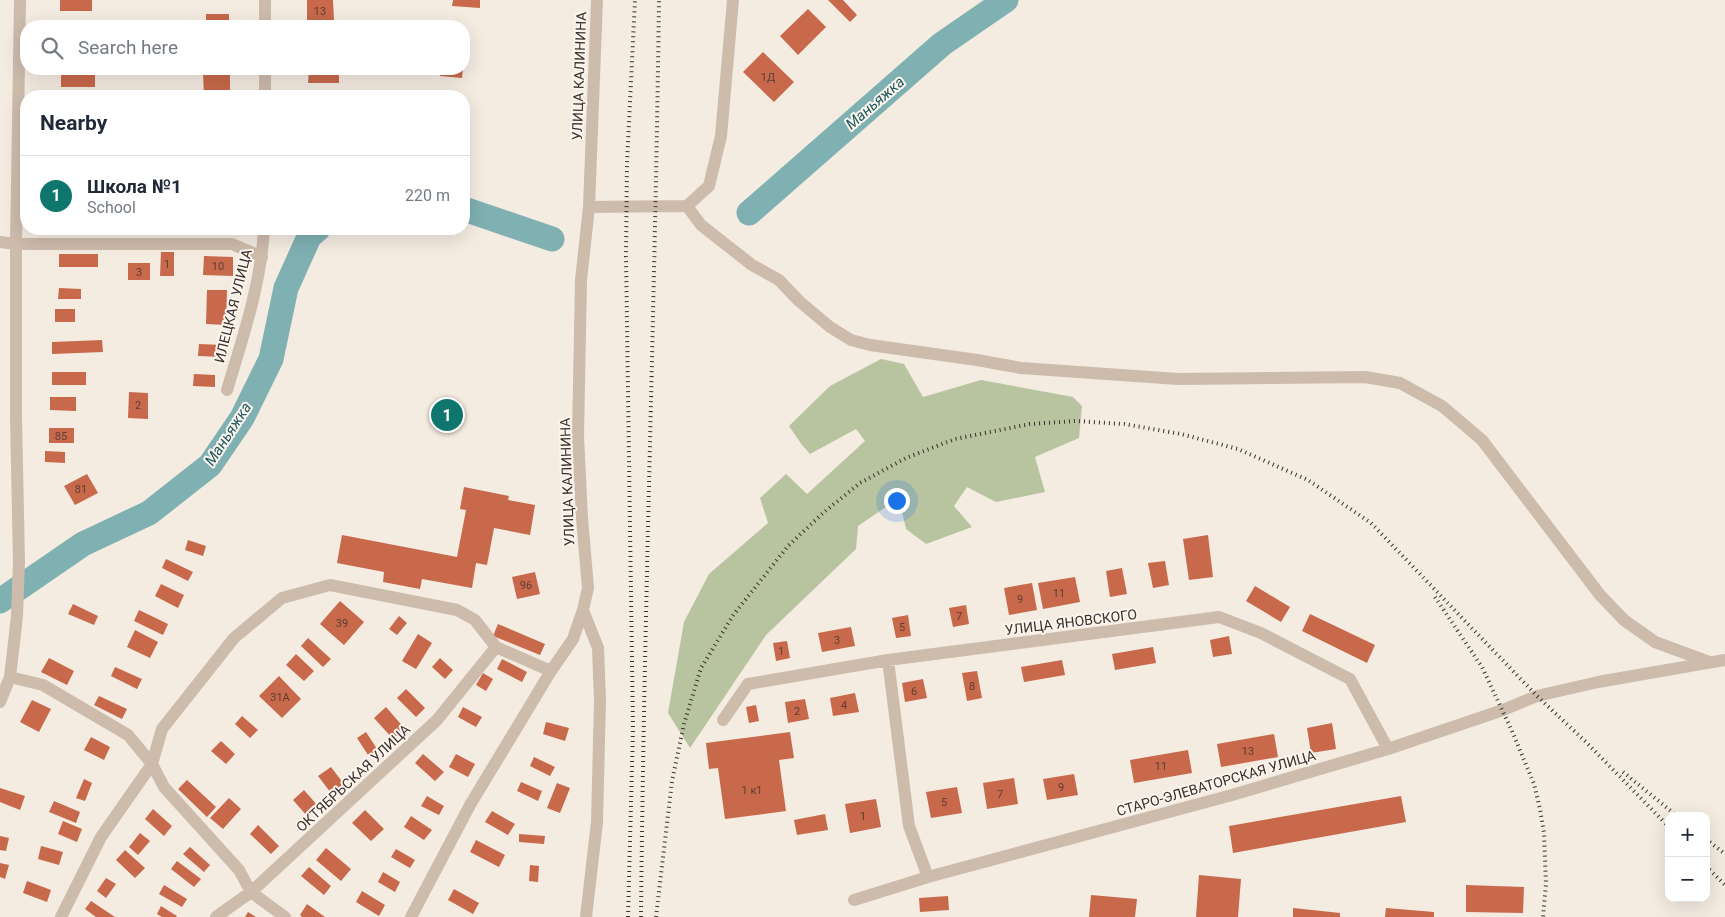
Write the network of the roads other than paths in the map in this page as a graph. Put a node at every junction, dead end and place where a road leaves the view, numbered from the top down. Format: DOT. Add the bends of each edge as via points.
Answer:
graph roads {
  1 [pos="20,0"];
  2 [pos="265,0"];
  3 [pos="597,0"];
  4 [pos="733,0"];
  5 [pos="265,20"];
  6 [pos="265,75"];
  7 [pos="265,90"];
  8 [pos="687,206"];
  9 [pos="589,207"];
  10 [pos="264,235"];
  11 [pos="0,242"];
  12 [pos="16,244"];
  13 [pos="262,257"];
  14 [pos="227,390"];
  15 [pos="583,610"];
  16 [pos="496,646"];
  17 [pos="888,660"];
  18 [pos="1725,660"];
  19 [pos="1709,662"];
  20 [pos="551,671"];
  21 [pos="10,677"];
  22 [pos="0,702"];
  23 [pos="722,720"];
  24 [pos="1388,749"];
  25 [pos="152,764"];
  26 [pos="928,877"];
  27 [pos="252,892"];
  28 [pos="854,900"];
  29 [pos="60,917"];
  30 [pos="216,917"];
  31 [pos="285,917"];
  32 [pos="411,917"];
  33 [pos="586,917"];
  1 -- 12 [label="street"];
  2 -- 5 [label="street"];
  3 -- 9 [label="street, УЛИЦА КАЛИНИНА"];
  4 -- 8 [label="street" via="721,136 709,186"];
  6 -- 7 [label="street"];
  8 -- 9 [label="street"];
  8 -- 19 [label="street" via="701,225 752,265 779,280 830,326 851,340 870,345 1021,368 1178,378 1365,377 1400,382 1442,406 1482,440 1600,595 1624,620 1655,642"];
  9 -- 15 [label="street, УЛИЦА КАЛИНИНА" via="581,280 578,436 588,588"];
  10 -- 13 [label="street, ИЛЕЦКАЯ УЛИЦА"];
  11 -- 12 [label="street"];
  12 -- 13 [label="street" via="232,244"];
  12 -- 21 [label="street" via="19,562"];
  13 -- 14 [label="street, ИЛЕЦКАЯ УЛИЦА"];
  15 -- 20 [label="street, УЛИЦА КАЛИНИНА" via="574,638"];
  15 -- 33 [label="street" via="598,648 600,701 597,822"];
  16 -- 20 [label="street"];
  16 -- 25 [label="street" via="475,620 457,610 330,585 282,598 234,638 162,729"];
  16 -- 27 [label="street, ОКТЯБРЬСКАЯ УЛИЦА" via="437,720"];
  17 -- 23 [label="street, УЛИЦА ЯНОВСКОГО" via="748,684"];
  17 -- 24 [label="street, УЛИЦА ЯНОВСКОГО" via="1219,617 1261,633 1350,678"];
  17 -- 26 [label="street" via="909,826"];
  18 -- 19 [label="street, СТАРО-ЭЛЕВАТОРСКАЯ УЛИЦА"];
  19 -- 24 [label="street, СТАРО-ЭЛЕВАТОРСКАЯ УЛИЦА" via="1537,696"];
  20 -- 32 [label="street, УЛИЦА КАЛИНИНА" via="470,806"];
  21 -- 22 [label="street"];
  21 -- 25 [label="street" via="43,685 128,736"];
  24 -- 26 [label="street, СТАРО-ЭЛЕВАТОРСКАЯ УЛИЦА"];
  25 -- 27 [label="street" via="164,787 239,870"];
  25 -- 29 [label="street" via="101,837"];
  26 -- 28 [label="street, СТАРО-ЭЛЕВАТОРСКАЯ УЛИЦА"];
  27 -- 30 [label="street, ОКТЯБРЬСКАЯ УЛИЦА"];
  27 -- 31 [label="street"];
}
